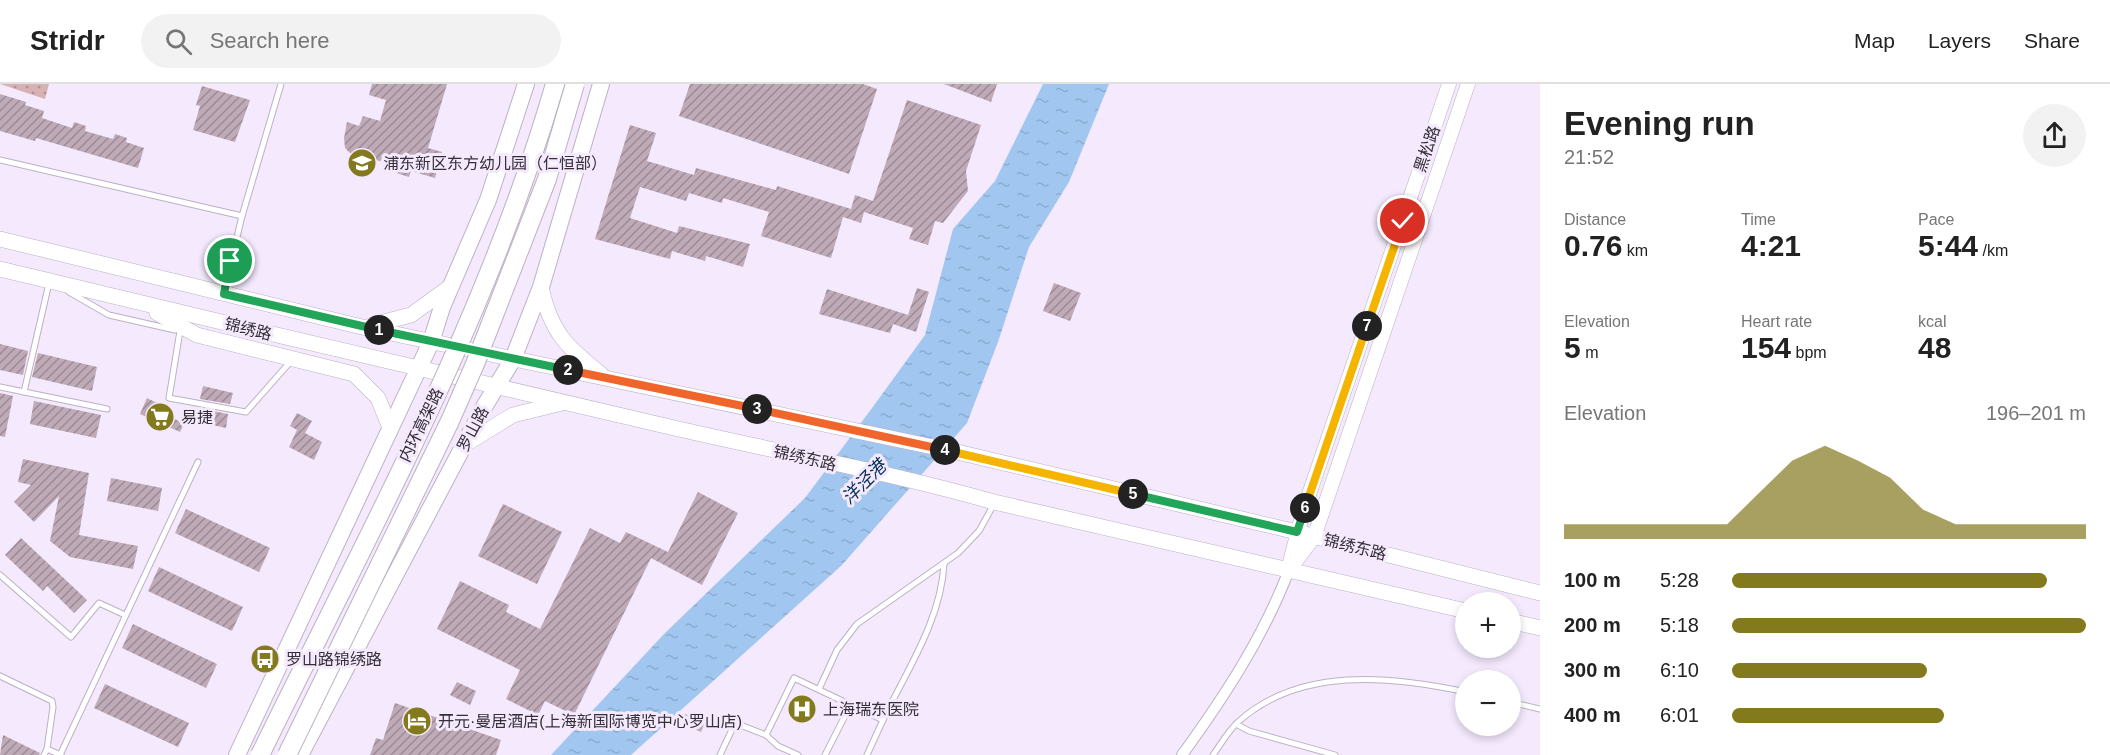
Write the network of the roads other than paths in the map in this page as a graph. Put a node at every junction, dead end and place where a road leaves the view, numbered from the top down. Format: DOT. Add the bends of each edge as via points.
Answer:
graph roads {
  1 [pos="280,84"];
  2 [pos="526,84"];
  3 [pos="555,84"];
  4 [pos="575,84"];
  5 [pos="601,84"];
  6 [pos="1449,84"];
  7 [pos="1468,84"];
  8 [pos="0,160"];
  9 [pos="242,216"];
  10 [pos="0,239"];
  11 [pos="0,269"];
  12 [pos="50,281"];
  13 [pos="451,286"];
  14 [pos="541,287"];
  15 [pos="224,294"];
  16 [pos="139,303"];
  17 [pos="362,327"];
  18 [pos="180,331"];
  19 [pos="197,335"];
  20 [pos="431,342"];
  21 [pos="513,359"];
  22 [pos="292,360"];
  23 [pos="418,370"];
  24 [pos="605,377"];
  25 [pos="0,387"];
  26 [pos="496,388"];
  27 [pos="24,392"];
  28 [pos="564,403"];
  29 [pos="107,409"];
  30 [pos="390,428"];
  31 [pos="464,445"];
  32 [pos="198,462"];
  33 [pos="994,502"];
  34 [pos="1297,532"];
  35 [pos="1314,537"];
  36 [pos="944,564"];
  37 [pos="1289,570"];
  38 [pos="0,575"];
  39 [pos="1540,593"];
  40 [pos="1455,608"];
  41 [pos="125,615"];
  42 [pos="1521,624"];
  43 [pos="1540,628"];
  44 [pos="0,676"];
  45 [pos="819,689"];
  46 [pos="1455,690"];
  47 [pos="851,704"];
  48 [pos="1521,705"];
  49 [pos="1540,709"];
  50 [pos="883,720"];
  51 [pos="1236,723"];
  52 [pos="766,735"];
  53 [pos="45,752"];
  54 [pos="61,755"];
  55 [pos="237,755"];
  56 [pos="260,755"];
  57 [pos="287,755"];
  58 [pos="300,755"];
  59 [pos="720,755"];
  60 [pos="798,755"];
  61 [pos="827,755"];
  62 [pos="867,755"];
  63 [pos="1182,755"];
  64 [pos="1213,755"];
  65 [pos="1335,755"];
  1 -- 9 [label="lane"];
  2 -- 13 [label="main road" via="488,200"];
  3 -- 56 [label="highway, 内环高架路, bridge" via="513,213 455,356"];
  4 -- 57 [label="highway, 内环高架路, bridge" via="547,179 475,364"];
  5 -- 14 [label="main road, 罗山路"];
  6 -- 34 [label="street, 黑松路"];
  7 -- 35 [label="street"];
  8 -- 9 [label="lane"];
  9 -- 15 [label="lane"];
  10 -- 15 [label="main road, 锦绣路"];
  11 -- 12 [label="main road, 锦绣路"];
  12 -- 16 [label="main road, 锦绣路"];
  12 -- 18 [label="lane" via="110,315"];
  12 -- 27 [label="lane"];
  13 -- 17 [label="main road" via="411,315"];
  13 -- 20 [label="main road"];
  14 -- 21 [label="main road, 罗山路"];
  14 -- 24 [label="main road" via="559,337"];
  15 -- 17 [label="main road, 锦绣路"];
  16 -- 19 [label="main road"];
  16 -- 23 [label="main road, 锦绣路"];
  17 -- 20 [label="main road, 锦绣路"];
  18 -- 19 [label="lane"];
  18 -- 22 [label="lane" via="169,398 246,412 279,370"];
  19 -- 22 [label="main road"];
  20 -- 21 [label="main road, 锦绣东路"];
  20 -- 23 [label="main road"];
  21 -- 24 [label="main road, 锦绣东路"];
  21 -- 26 [label="main road, 罗山路"];
  22 -- 30 [label="main road" via="354,374 378,398"];
  23 -- 26 [label="main road, 锦绣路"];
  23 -- 30 [label="main road"];
  24 -- 34 [label="main road, 锦绣东路" via="851,428"];
  25 -- 27 [label="lane"];
  26 -- 28 [label="main road, 锦绣东路"];
  26 -- 31 [label="main road, 罗山路"];
  27 -- 29 [label="lane"];
  28 -- 31 [label="main road" via="513,415"];
  28 -- 33 [label="main road, 锦绣东路" via="934,485"];
  30 -- 55 [label="main road"];
  31 -- 58 [label="main road, 罗山路"];
  32 -- 41 [label="lane"];
  33 -- 36 [label="lane" via="979,531"];
  33 -- 37 [label="main road, 锦绣东路"];
  34 -- 35 [label="main road, 锦绣东路"];
  34 -- 37 [label="street, 黑松路"];
  35 -- 37 [label="street"];
  35 -- 39 [label="main road, 锦绣东路"];
  36 -- 45 [label="lane" via="857,624 837,650"];
  36 -- 50 [label="lane" via="934,614"];
  37 -- 40 [label="main road, 锦绣东路"];
  37 -- 63 [label="street, 黑松路" via="1233,684"];
  38 -- 41 [label="lane" via="71,637 99,603"];
  41 -- 54 [label="lane"];
  42 -- 43 [label="main road"];
  44 -- 53 [label="lane" via="51,701"];
  45 -- 47 [label="lane"];
  45 -- 52 [label="lane" via="794,678"];
  46 -- 51 [label="lane" via="1388,680 1317,682 1256,708"];
  47 -- 50 [label="lane"];
  47 -- 61 [label="lane"];
  48 -- 49 [label="lane"];
  50 -- 62 [label="lane"];
  51 -- 64 [label="lane"];
  51 -- 65 [label="lane" via="1249,731"];
  52 -- 59 [label="lane" via="735,723"];
  52 -- 60 [label="lane"];
  53 -- 54 [label="lane"];
}
